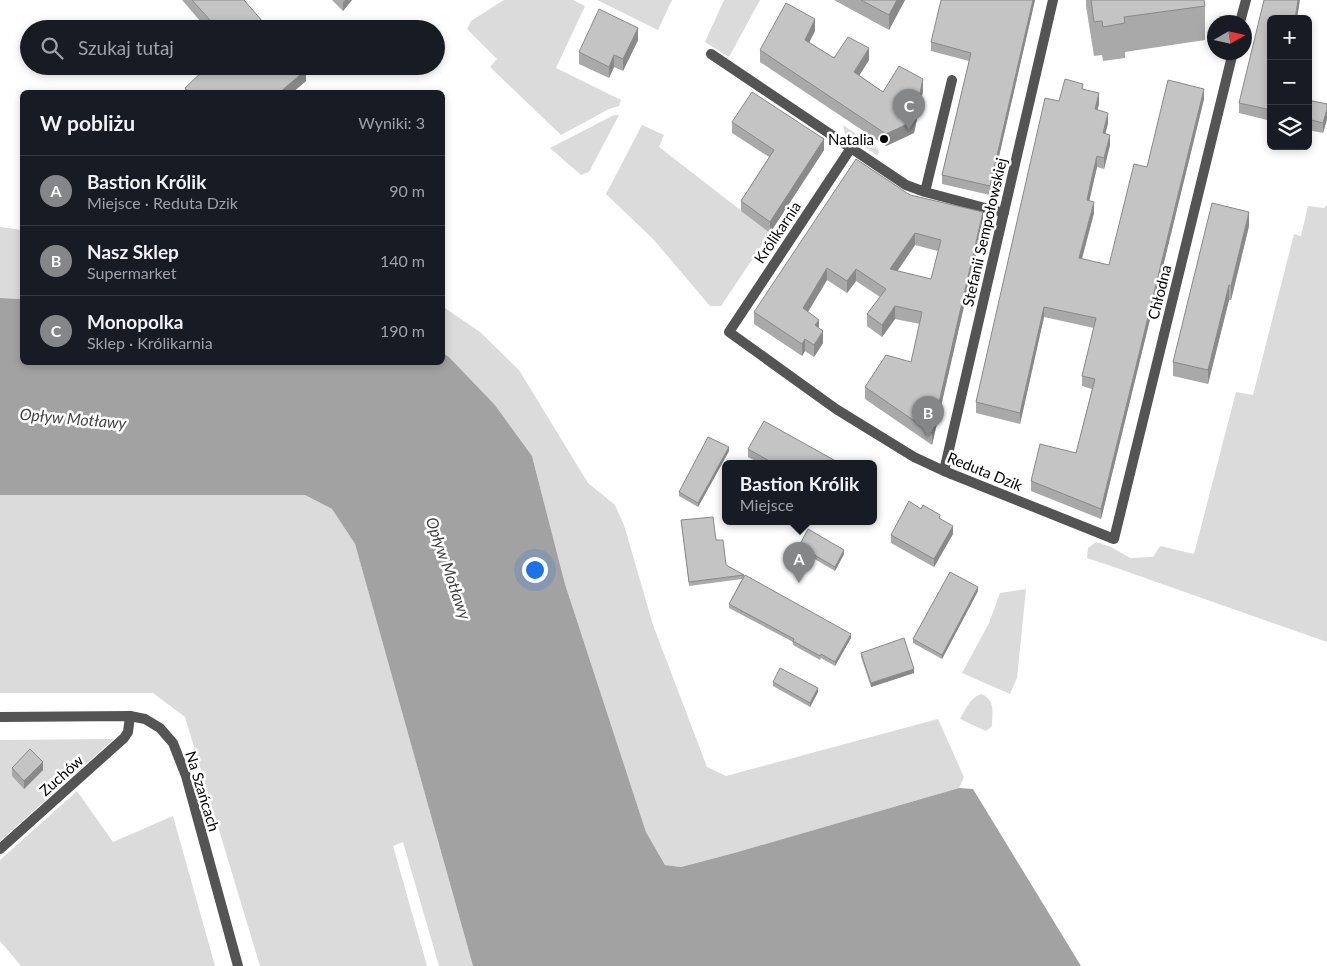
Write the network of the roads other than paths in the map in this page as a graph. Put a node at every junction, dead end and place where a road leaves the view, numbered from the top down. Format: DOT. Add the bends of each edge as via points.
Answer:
graph roads {
  1 [pos="1053,0"];
  2 [pos="1246,0"];
  3 [pos="1242,15"];
  4 [pos="711,54"];
  5 [pos="1231,60"];
  6 [pos="952,80"];
  7 [pos="851,148"];
  8 [pos="925,192"];
  9 [pos="1004,213"];
  10 [pos="728,332"];
  11 [pos="944,471"];
  12 [pos="1114,539"];
  13 [pos="130,716"];
  14 [pos="0,717"];
  15 [pos="0,849"];
  16 [pos="238,966"];
  1 -- 9 [label="street, Stefanii Sempołowskiej"];
  2 -- 3 [label="street"];
  4 -- 7 [label="street"];
  5 -- 12 [label="street, Chłodna"];
  6 -- 8 [label="street"];
  7 -- 8 [label="street" via="906,185"];
  7 -- 10 [label="street, Królikarnia"];
  8 -- 9 [label="street"];
  9 -- 11 [label="street, Stefanii Sempołowskiej"];
  10 -- 11 [label="street, Reduta Dzik" via="836,409"];
  11 -- 12 [label="street, Reduta Dzik"];
  13 -- 14 [label="street, Na Szańcach"];
  13 -- 15 [label="street, Zuchów" via="124,738"];
  13 -- 16 [label="street, Na Szańcach" via="145,719 160,728 173,743 186,776"];
}
